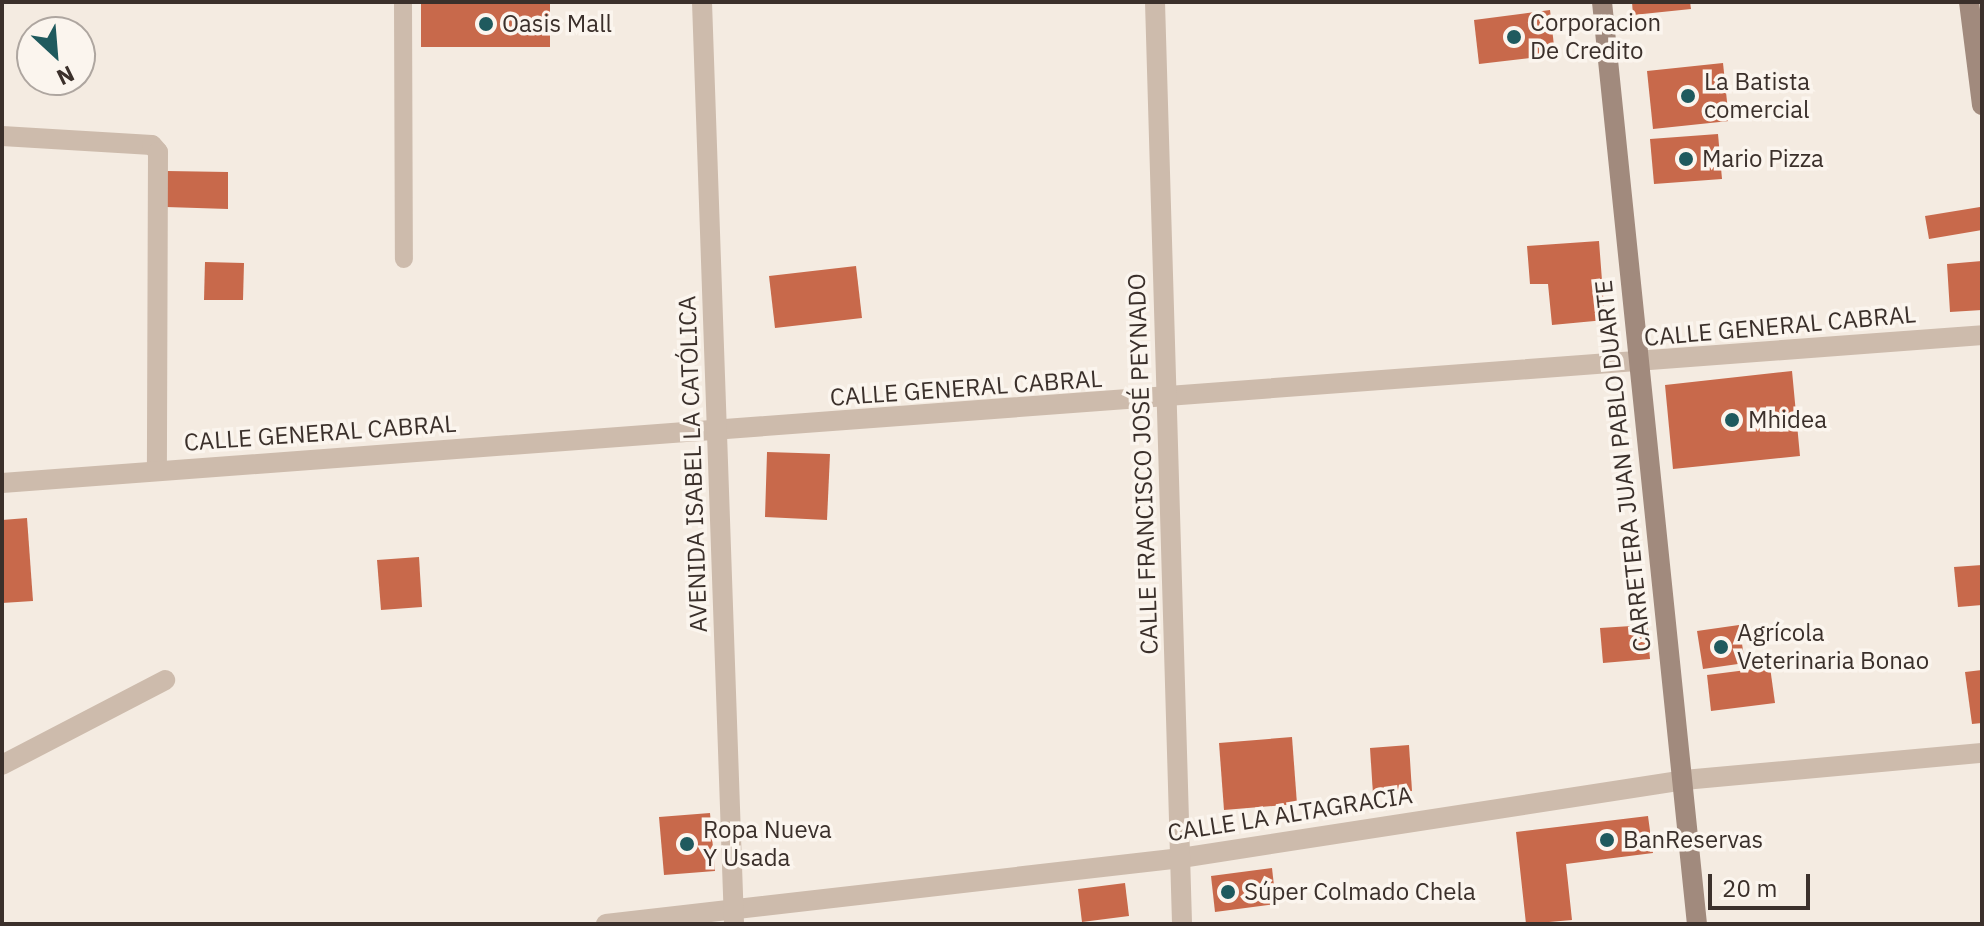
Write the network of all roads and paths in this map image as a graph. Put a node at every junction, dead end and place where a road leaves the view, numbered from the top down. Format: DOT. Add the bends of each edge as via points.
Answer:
graph roads {
  1 [pos="403,2"];
  2 [pos="702,2"];
  3 [pos="1155,2"];
  4 [pos="1602,2"];
  5 [pos="1969,2"];
  6 [pos="1982,105"];
  7 [pos="2,136"];
  8 [pos="404,259"];
  9 [pos="1982,335"];
  10 [pos="1637,364"];
  11 [pos="1167,400"];
  12 [pos="719,431"];
  13 [pos="157,471"];
  14 [pos="2,483"];
  15 [pos="165,680"];
  16 [pos="1982,753"];
  17 [pos="2,765"];
  18 [pos="1684,780"];
  19 [pos="1181,858"];
  20 [pos="734,917"];
  21 [pos="606,924"];
  22 [pos="1182,924"];
  23 [pos="1697,924"];
  1 -- 8 [label="lane"];
  2 -- 12 [label="street, AVENIDA ISABEL LA CATÓLICA"];
  3 -- 11 [label="street, CALLE FRANCISCO JOSÉ PEYNADO"];
  4 -- 10 [label="main road, CARRETERA JUAN PABLO DUARTE"];
  5 -- 6 [label="main road"];
  7 -- 13 [label="street" via="152,145 158,152"];
  9 -- 10 [label="street, CALLE GENERAL CABRAL"];
  10 -- 11 [label="street, CALLE GENERAL CABRAL"];
  10 -- 18 [label="main road, CARRETERA JUAN PABLO DUARTE"];
  11 -- 12 [label="street, CALLE GENERAL CABRAL"];
  11 -- 19 [label="street, CALLE FRANCISCO JOSÉ PEYNADO"];
  12 -- 13 [label="street, CALLE GENERAL CABRAL"];
  12 -- 20 [label="street, AVENIDA ISABEL LA CATÓLICA"];
  13 -- 14 [label="street, CALLE GENERAL CABRAL"];
  15 -- 17 [label="street"];
  16 -- 18 [label="street, CALLE LA ALTAGRACIA"];
  18 -- 19 [label="street, CALLE LA ALTAGRACIA"];
  18 -- 23 [label="main road, CARRETERA JUAN PABLO DUARTE"];
  19 -- 20 [label="street, CALLE LA ALTAGRACIA"];
  19 -- 22 [label="street, CALLE FRANCISCO JOSÉ PEYNADO"];
  20 -- 21 [label="street, CALLE LA ALTAGRACIA"];
}
